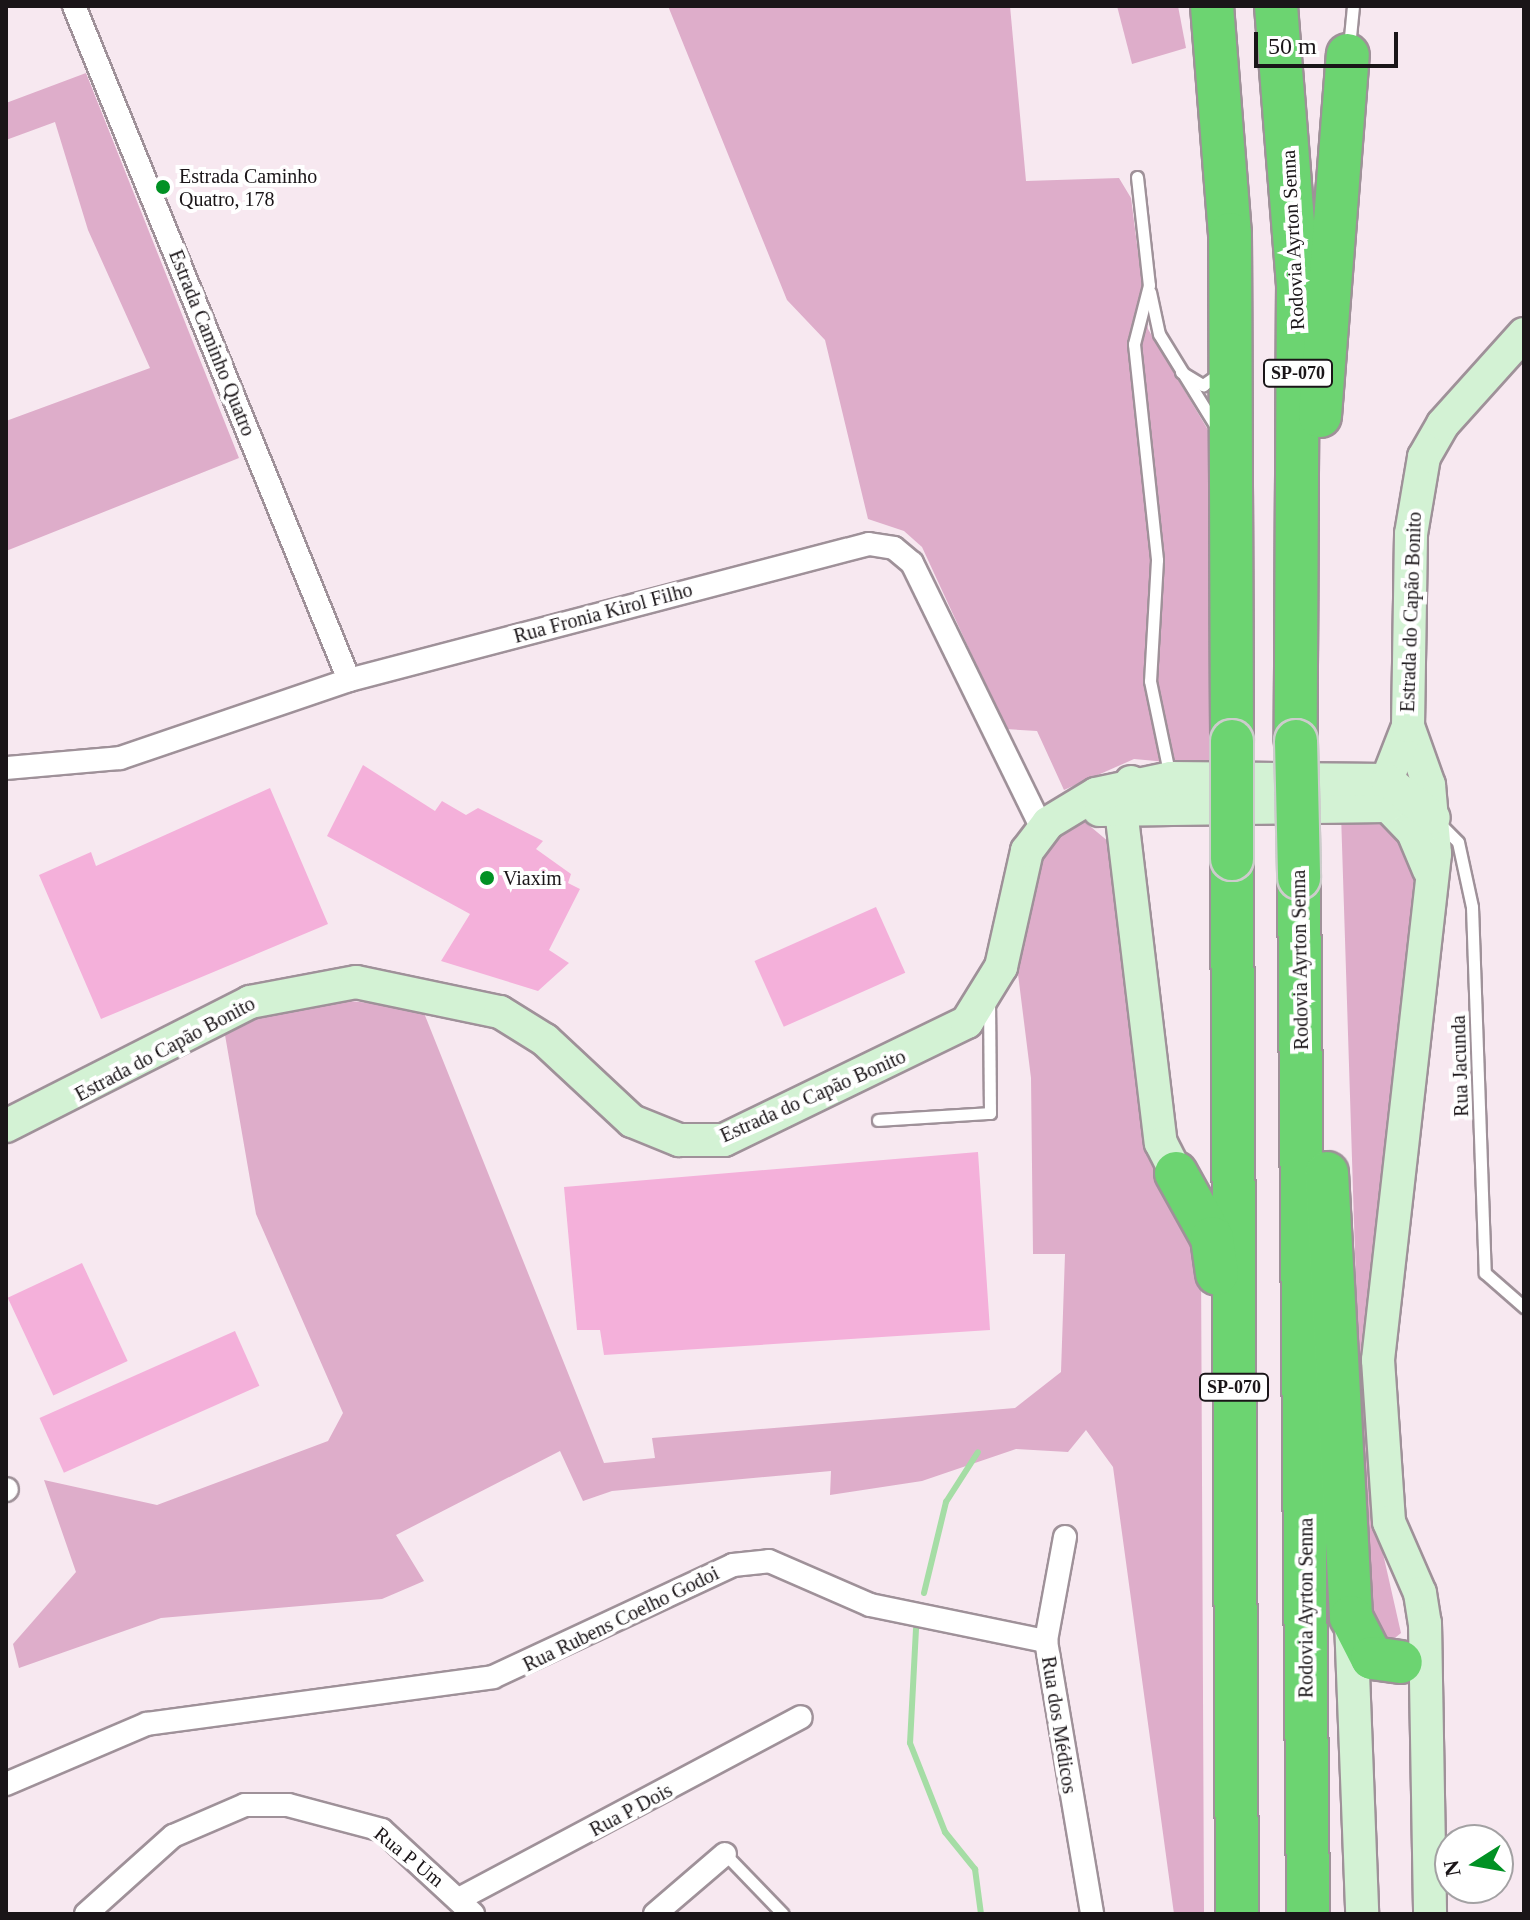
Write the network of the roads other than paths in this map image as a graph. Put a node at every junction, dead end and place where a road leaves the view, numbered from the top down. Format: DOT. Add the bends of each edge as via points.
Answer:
graph roads {
  1 [pos="74,6"];
  2 [pos="1212,6"];
  3 [pos="1276,6"];
  4 [pos="1353,6"];
  5 [pos="1348,55"];
  6 [pos="1137,177"];
  7 [pos="1230,234"];
  8 [pos="1149,285"];
  9 [pos="1524,334"];
  10 [pos="1180,371"];
  11 [pos="1298,543"];
  12 [pos="1232,631"];
  13 [pos="349,680"];
  14 [pos="1408,726"];
  15 [pos="6,768"];
  16 [pos="1173,791"];
  17 [pos="1387,793"];
  18 [pos="1126,796"];
  19 [pos="1434,818"];
  20 [pos="1042,828"];
  21 [pos="1129,870"];
  22 [pos="1432,885"];
  23 [pos="988,994"];
  24 [pos="1302,1075"];
  25 [pos="878,1120"];
  26 [pos="6,1126"];
  27 [pos="1233,1153"];
  28 [pos="1176,1173"];
  29 [pos="1524,1307"];
  30 [pos="1065,1537"];
  31 [pos="1351,1617"];
  32 [pos="1425,1623"];
  33 [pos="1046,1641"];
  34 [pos="1401,1662"];
  35 [pos="1236,1687"];
  36 [pos="1353,1705"];
  37 [pos="801,1717"];
  38 [pos="6,1784"];
  39 [pos="725,1854"];
  40 [pos="466,1906"];
  41 [pos="86,1914"];
  42 [pos="655,1914"];
  43 [pos="783,1914"];
  44 [pos="1092,1914"];
  45 [pos="1237,1914"];
  46 [pos="1308,1914"];
  47 [pos="1362,1914"];
  48 [pos="1430,1914"];
  1 -- 13 [label="street, Estrada Caminho Quatro"];
  2 -- 7 [label="highway, SP-070"];
  3 -- 11 [label="highway, Rodovia Ayrton Senna / SP-070" via="1298,284"];
  4 -- 5 [label="lane"];
  5 -- 11 [label="highway" via="1328,356"];
  6 -- 8 [label="lane"];
  7 -- 10 [label="lane" via="1220,373 1203,385"];
  7 -- 12 [label="highway, SP-070"];
  8 -- 10 [label="lane" via="1159,334"];
  8 -- 16 [label="lane" via="1134,344 1157,560 1150,681"];
  9 -- 14 [label="street, Estrada do Capão Bonito" via="1443,424 1424,457 1411,534"];
  10 -- 12 [label="lane" via="1212,414 1219,438 1221,595"];
  11 -- 24 [label="highway, Rodovia Ayrton Senna / SP-070, bridge"];
  12 -- 27 [label="highway, SP-070, bridge"];
  13 -- 15 [label="street, Rua Fronia Kirol Filho" via="120,758"];
  13 -- 20 [label="street, Rua Fronia Kirol Filho" via="869,544 894,548 912,563"];
  14 -- 17 [label="street, Estrada do Capão Bonito"];
  14 -- 19 [label="street"];
  16 -- 17 [label="street"];
  16 -- 18 [label="street"];
  16 -- 21 [label="street" via="1148,825"];
  17 -- 19 [label="street"];
  17 -- 22 [label="street" via="1425,851"];
  18 -- 20 [label="street" via="1072,811"];
  18 -- 21 [label="street"];
  19 -- 22 [label="street"];
  19 -- 29 [label="lane, Rua Jacunda" via="1458,842 1472,907 1485,1273"];
  20 -- 23 [label="street, Estrada do Capão Bonito" via="1027,851 1001,967"];
  21 -- 28 [label="street" via="1161,1143"];
  22 -- 32 [label="street" via="1378,1360 1389,1522 1420,1593"];
  23 -- 25 [label="lane" via="990,1113"];
  23 -- 26 [label="street, Estrada do Capão Bonito" via="967,1022 935,1041 724,1140 679,1140 632,1121 545,1040 500,1012 356,982 250,1002"];
  24 -- 31 [label="highway" via="1322,1140 1332,1219"];
  24 -- 46 [label="highway, Rodovia Ayrton Senna / SP-070"];
  27 -- 28 [label="highway" via="1217,1178 1191,1182"];
  27 -- 35 [label="highway, SP-070"];
  28 -- 35 [label="highway" via="1206,1225 1217,1274 1222,1611"];
  30 -- 33 [label="street, Rua dos Médicos"];
  31 -- 34 [label="highway" via="1372,1658"];
  31 -- 36 [label="street"];
  32 -- 34 [label="street"];
  32 -- 48 [label="street"];
  33 -- 38 [label="street, Rua Rubens Coelho Godoi" via="870,1605 769,1561 733,1565 493,1677 147,1724"];
  33 -- 44 [label="street, Rua dos Médicos"];
  34 -- 36 [label="street"];
  35 -- 45 [label="highway, SP-070"];
  36 -- 47 [label="street"];
  37 -- 40 [label="street, Rua P Dois"];
  39 -- 42 [label="street"];
  39 -- 43 [label="lane"];
  40 -- 41 [label="street, Rua P Um" via="382,1830 335,1813 245,1805 173,1836"];
}
